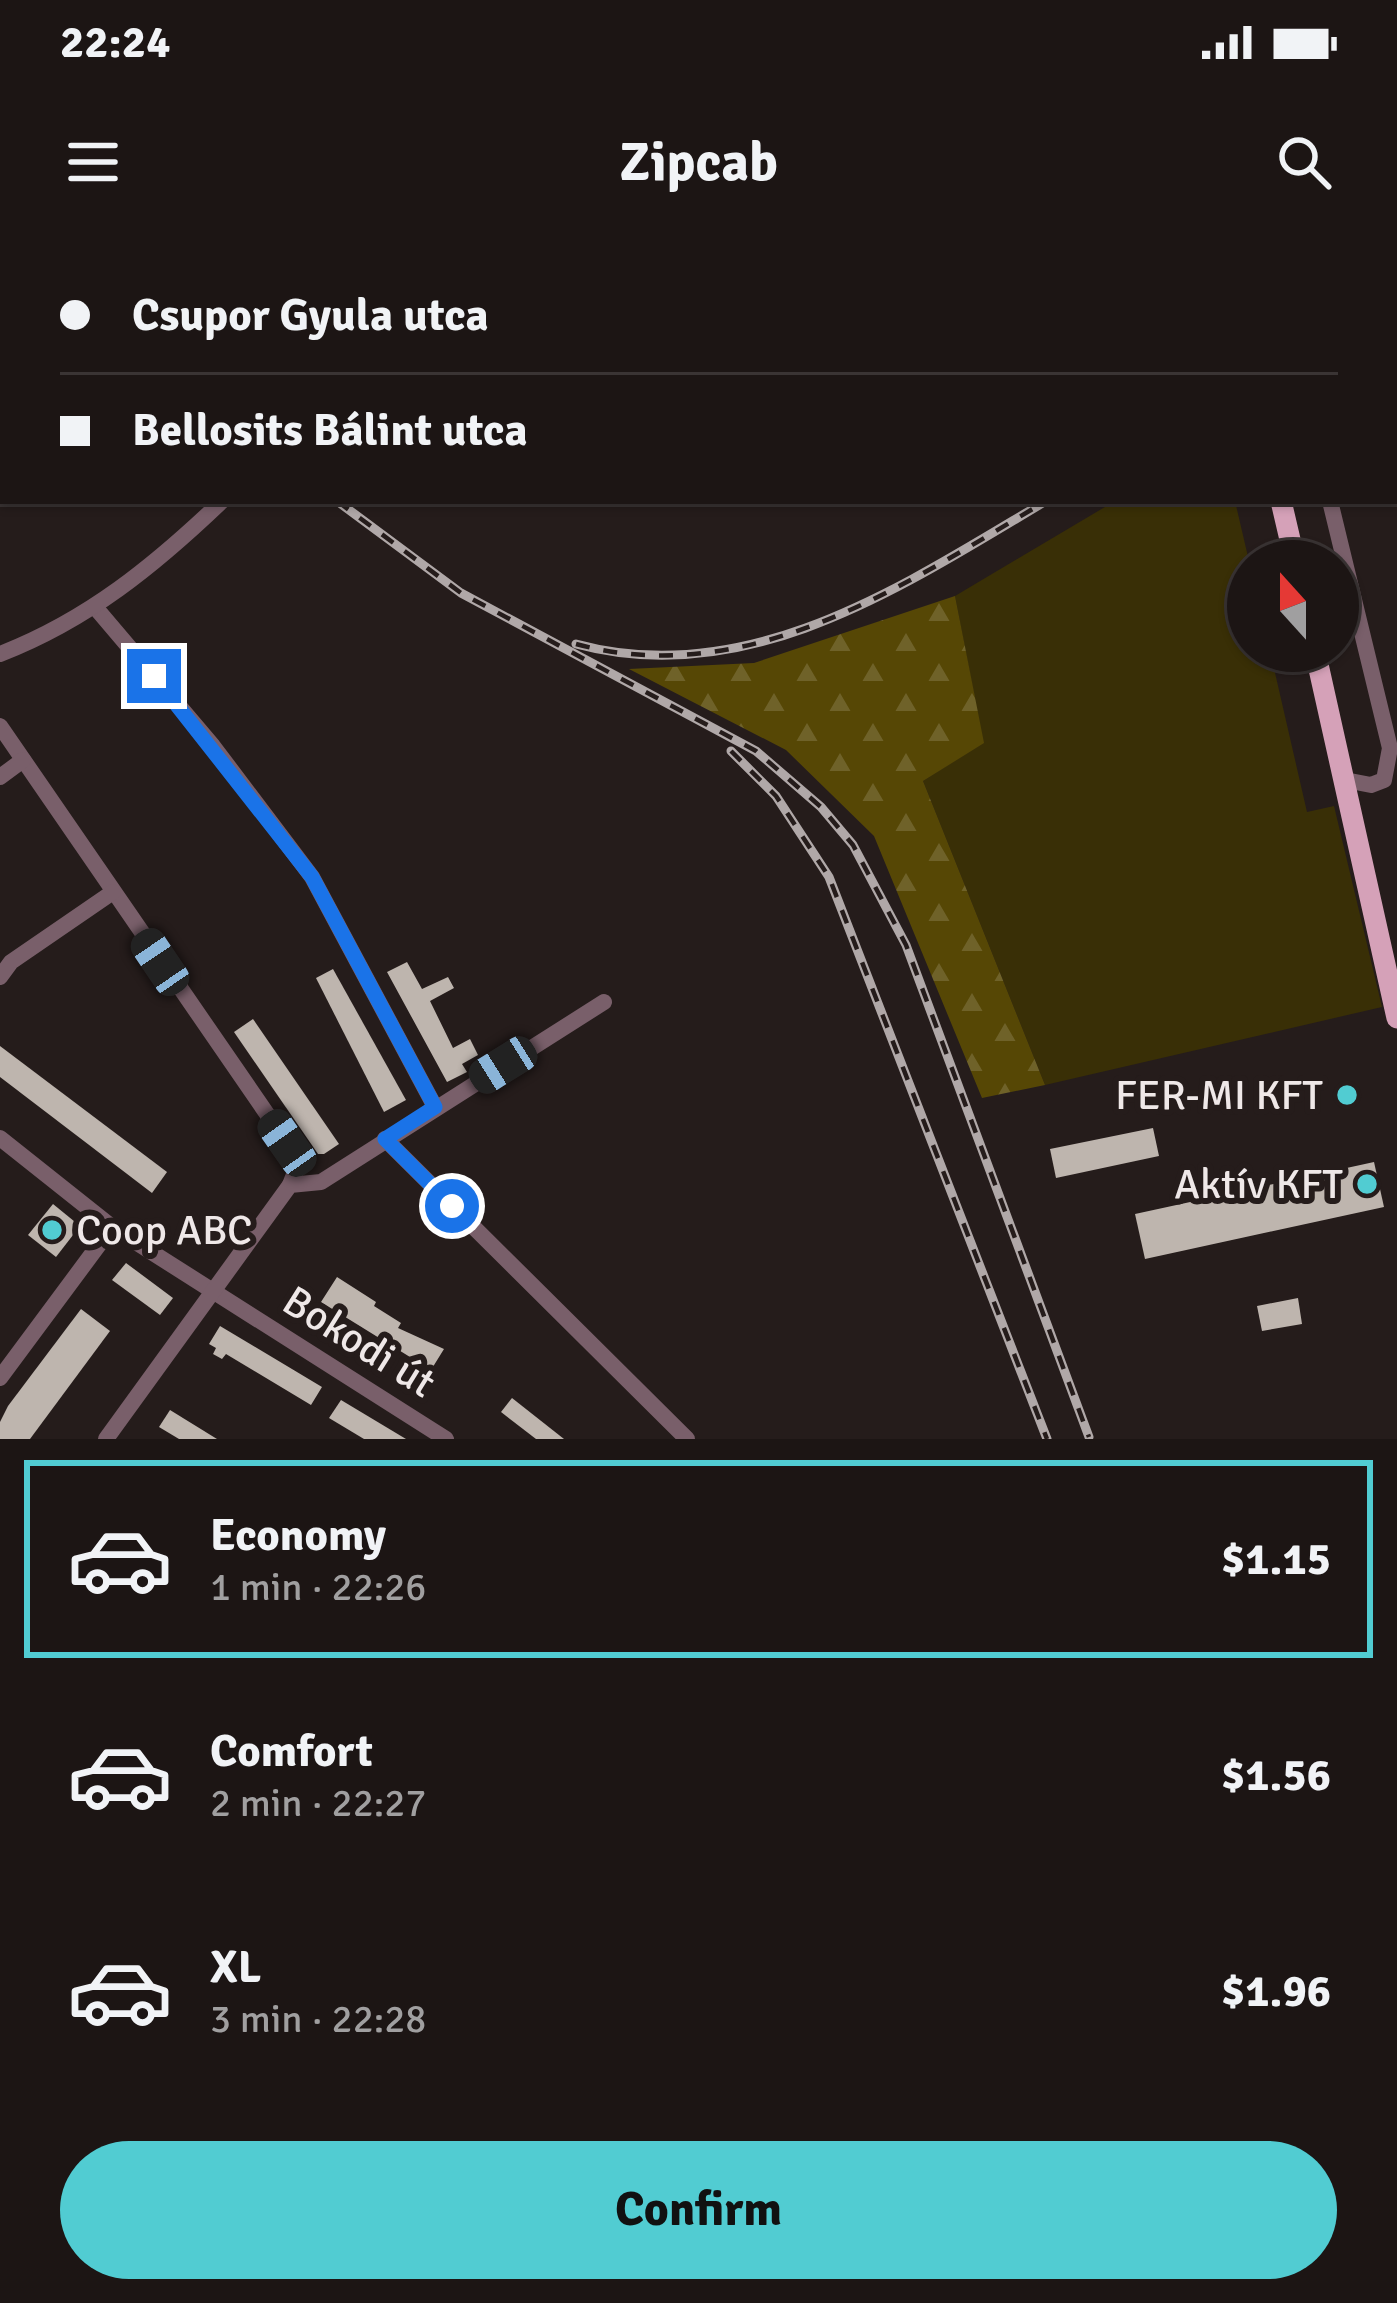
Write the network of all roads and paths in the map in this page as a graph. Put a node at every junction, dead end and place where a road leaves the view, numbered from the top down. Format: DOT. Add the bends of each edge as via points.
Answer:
graph roads {
  1 [pos="219,504"];
  2 [pos="1282,504"];
  3 [pos="1331,504"];
  4 [pos="1290,540"];
  5 [pos="95,607"];
  6 [pos="0,654"];
  7 [pos="1321,672"];
  8 [pos="0,726"];
  9 [pos="23,760"];
  10 [pos="0,777"];
  11 [pos="1345,780"];
  12 [pos="113,892"];
  13 [pos="0,976"];
  14 [pos="604,1002"];
  15 [pos="1397,1018"];
  16 [pos="435,1107"];
  17 [pos="0,1138"];
  18 [pos="385,1139"];
  19 [pos="290,1185"];
  20 [pos="112,1227"];
  21 [pos="214,1292"];
  22 [pos="2,1369"];
  23 [pos="115,1436"];
  24 [pos="446,1439"];
  25 [pos="687,1439"];
  1 -- 5 [label="street" via="154,566"];
  2 -- 4 [label="main road"];
  3 -- 11 [label="street" via="1390,748 1384,781"];
  5 -- 6 [label="street"];
  5 -- 16 [label="street" via="312,877"];
  7 -- 11 [label="main road"];
  8 -- 9 [label="street"];
  9 -- 10 [label="street"];
  9 -- 12 [label="street"];
  11 -- 15 [label="main road"];
  12 -- 13 [label="street"];
  12 -- 19 [label="street" via="287,1143 297,1167"];
  14 -- 16 [label="street"];
  16 -- 18 [label="street"];
  17 -- 20 [label="street, Bokodi út"];
  18 -- 19 [label="street" via="321,1182"];
  18 -- 25 [label="street"];
  19 -- 21 [label="street"];
  20 -- 21 [label="street, Bokodi út"];
  20 -- 22 [label="street"];
  21 -- 23 [label="street"];
  21 -- 24 [label="street, Bokodi út"];
}
